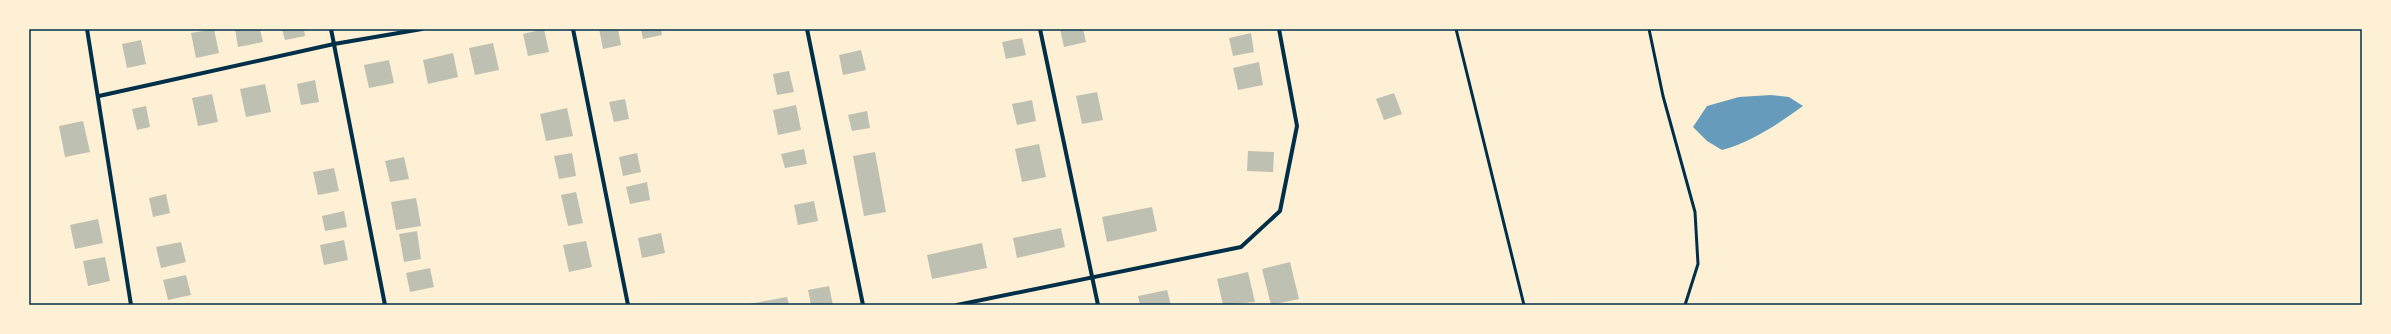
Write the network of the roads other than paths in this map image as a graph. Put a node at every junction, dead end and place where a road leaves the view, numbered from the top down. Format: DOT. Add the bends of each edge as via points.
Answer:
graph roads {
  1 [pos="87,29"];
  2 [pos="331,29"];
  3 [pos="422,29"];
  4 [pos="573,29"];
  5 [pos="807,29"];
  6 [pos="1040,29"];
  7 [pos="1279,29"];
  8 [pos="1456,29"];
  9 [pos="1649,29"];
  10 [pos="334,44"];
  11 [pos="99,96"];
  12 [pos="1092,276"];
  13 [pos="131,305"];
  14 [pos="385,305"];
  15 [pos="628,305"];
  16 [pos="863,305"];
  17 [pos="957,305"];
  18 [pos="1098,305"];
  19 [pos="1524,305"];
  20 [pos="1685,305"];
  1 -- 11 [label="street"];
  2 -- 10 [label="street"];
  3 -- 10 [label="street"];
  4 -- 15 [label="street"];
  5 -- 16 [label="street"];
  6 -- 12 [label="street"];
  7 -- 12 [label="street" via="1297,126 1280,211 1240,246"];
  8 -- 19 [label="lane"];
  9 -- 20 [label="lane" via="1663,96 1695,212 1698,264"];
  10 -- 11 [label="street"];
  10 -- 14 [label="street"];
  11 -- 13 [label="street"];
  12 -- 17 [label="street"];
  12 -- 18 [label="street"];
}
